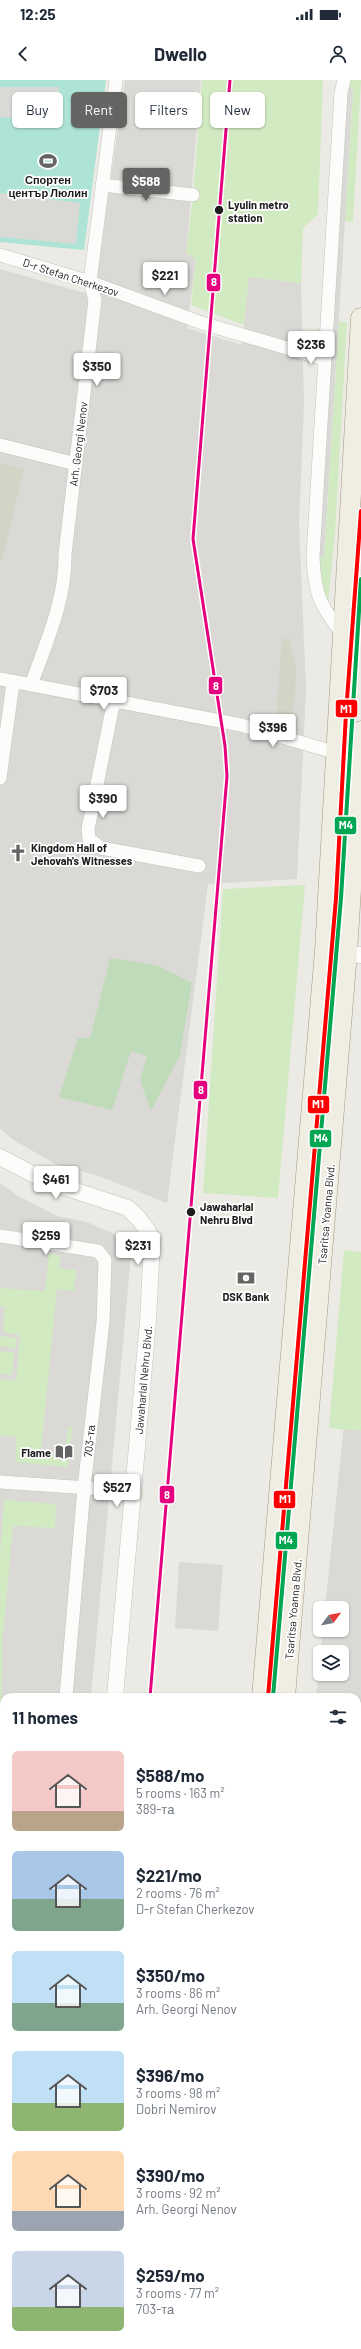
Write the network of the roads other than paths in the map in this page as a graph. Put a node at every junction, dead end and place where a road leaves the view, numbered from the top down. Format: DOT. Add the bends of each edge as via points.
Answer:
graph roads {
  1 [pos="116,80"];
  2 [pos="344,80"];
  3 [pos="102,184"];
  4 [pos="193,195"];
  5 [pos="0,255"];
  6 [pos="90,282"];
  7 [pos="361,318"];
  8 [pos="324,359"];
  9 [pos="0,445"];
  10 [pos="76,464"];
  11 [pos="344,636"];
  12 [pos="0,679"];
  13 [pos="13,683"];
  14 [pos="31,685"];
  15 [pos="114,700"];
  16 [pos="361,730"];
  17 [pos="337,753"];
  18 [pos="0,778"];
  19 [pos="359,782"];
  20 [pos="199,866"];
  21 [pos="325,951"];
  22 [pos="354,954"];
  23 [pos="0,1157"];
  24 [pos="0,1236"];
  25 [pos="0,1482"];
  26 [pos="84,1488"];
  27 [pos="133,1491"];
  28 [pos="66,1693"];
  29 [pos="115,1693"];
  30 [pos="262,1693"];
  31 [pos="285,1693"];
  1 -- 3 [label="street, Arh. Georgi Nenov"];
  2 -- 8 [label="street" via="341,93"];
  3 -- 4 [label="street"];
  3 -- 6 [label="street, Arh. Georgi Nenov"];
  5 -- 6 [label="street, D-r Stefan Cherkezov"];
  6 -- 8 [label="street, D-r Stefan Cherkezov" via="202,323"];
  6 -- 10 [label="street, Arh. Georgi Nenov" via="95,300"];
  7 -- 11 [label="main road, Tsaritsa Yoanna Blvd."];
  8 -- 11 [label="street" via="314,580 324,610"];
  9 -- 10 [label="street"];
  10 -- 14 [label="street, Arh. Georgi Nenov" via="64,554 65,571 54,623"];
  11 -- 17 [label="main road, Tsaritsa Yoanna Blvd."];
  12 -- 13 [label="street"];
  13 -- 14 [label="street"];
  13 -- 18 [label="street"];
  14 -- 15 [label="street"];
  15 -- 17 [label="street" via="241,725"];
  15 -- 20 [label="street" via="88,829 89,839 101,848"];
  16 -- 19 [label="main road, Tsaritsa Yoanna Blvd."];
  17 -- 21 [label="main road, Tsaritsa Yoanna Blvd."];
  19 -- 22 [label="main road, Tsaritsa Yoanna Blvd."];
  21 -- 22 [label="street"];
  21 -- 30 [label="main road, Tsaritsa Yoanna Blvd."];
  22 -- 31 [label="main road, Tsaritsa Yoanna Blvd."];
  23 -- 27 [label="street, Jawaharlal Nehru Blvd." via="46,1181 128,1208 148,1231 152,1242 152,1268"];
  24 -- 26 [label="street, 703-та" via="98,1251 104,1257 106,1264 103,1322"];
  25 -- 26 [label="street"];
  26 -- 27 [label="street"];
  26 -- 28 [label="street, 703-та"];
  27 -- 29 [label="street, Jawaharlal Nehru Blvd."];
}
